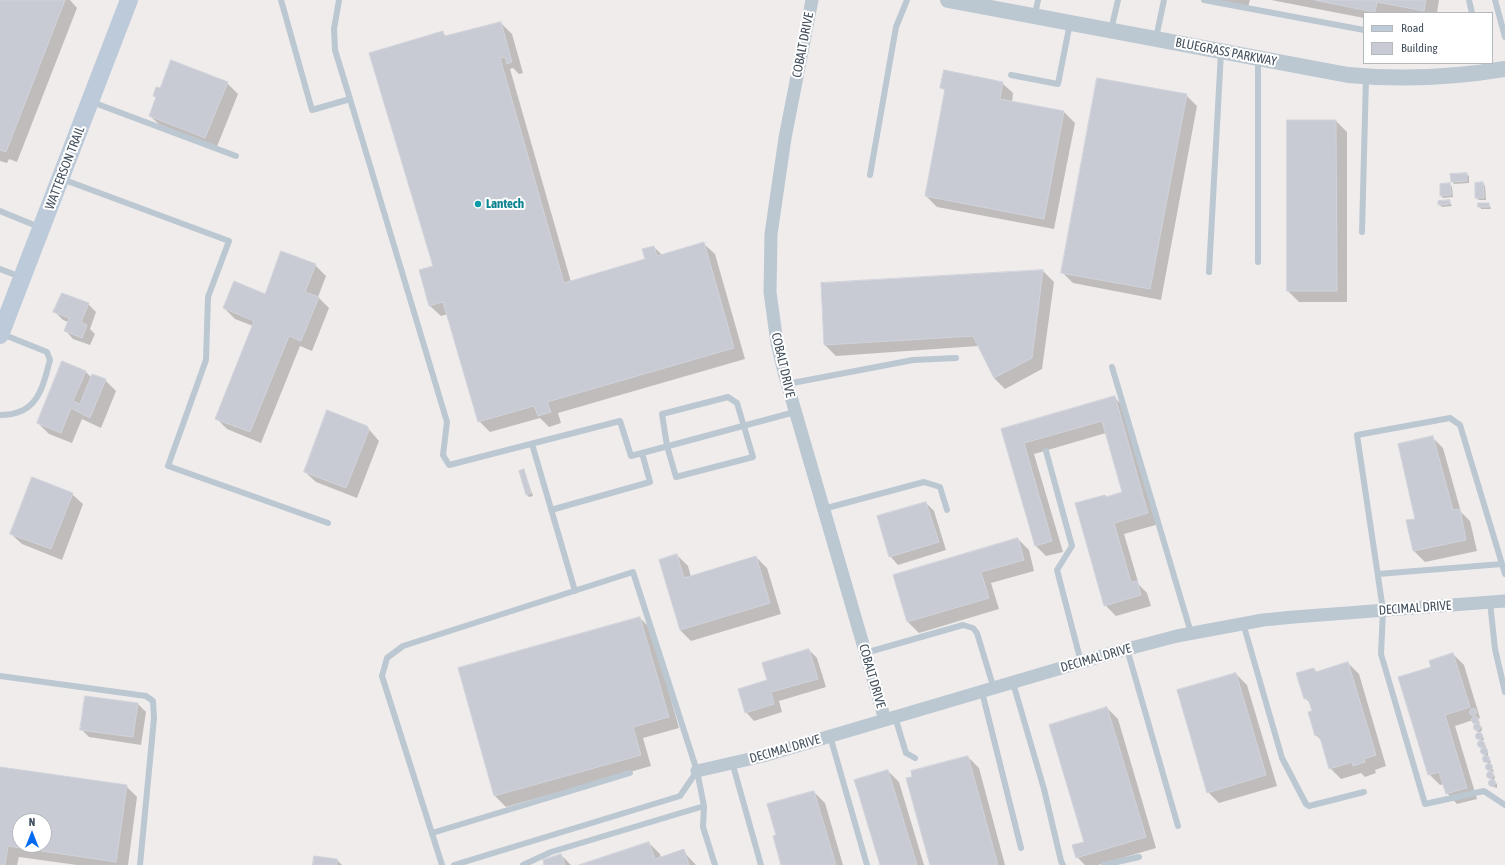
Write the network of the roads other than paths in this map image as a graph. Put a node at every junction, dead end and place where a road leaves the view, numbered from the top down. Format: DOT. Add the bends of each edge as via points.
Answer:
graph roads {
  1 [pos="129,0"];
  2 [pos="281,0"];
  3 [pos="340,0"];
  4 [pos="812,0"];
  5 [pos="906,0"];
  6 [pos="948,0"];
  7 [pos="1038,0"];
  8 [pos="1118,0"];
  9 [pos="1164,0"];
  10 [pos="1204,0"];
  11 [pos="1469,0"];
  12 [pos="1495,0"];
  13 [pos="970,2"];
  14 [pos="1472,12"];
  15 [pos="1035,16"];
  16 [pos="1070,23"];
  17 [pos="1363,30"];
  18 [pos="1111,31"];
  19 [pos="1505,37"];
  20 [pos="1155,39"];
  21 [pos="1221,52"];
  22 [pos="1258,58"];
  23 [pos="1486,67"];
  24 [pos="1505,69"];
  25 [pos="1011,75"];
  26 [pos="1366,77"];
  27 [pos="350,99"];
  28 [pos="90,101"];
  29 [pos="236,156"];
  30 [pos="870,175"];
  31 [pos="61,178"];
  32 [pos="0,211"];
  33 [pos="42,228"];
  34 [pos="1362,232"];
  35 [pos="1258,262"];
  36 [pos="0,269"];
  37 [pos="1209,272"];
  38 [pos="23,278"];
  39 [pos="0,335"];
  40 [pos="956,358"];
  41 [pos="1112,367"];
  42 [pos="787,384"];
  43 [pos="795,412"];
  44 [pos="0,415"];
  45 [pos="744,426"];
  46 [pos="532,444"];
  47 [pos="667,446"];
  48 [pos="1046,451"];
  49 [pos="642,453"];
  50 [pos="823,509"];
  51 [pos="551,510"];
  52 [pos="947,510"];
  53 [pos="328,524"];
  54 [pos="1502,564"];
  55 [pos="1378,574"];
  56 [pos="1505,574"];
  57 [pos="575,591"];
  58 [pos="1505,601"];
  59 [pos="1490,602"];
  60 [pos="1384,610"];
  61 [pos="1242,623"];
  62 [pos="1191,633"];
  63 [pos="1127,649"];
  64 [pos="866,653"];
  65 [pos="1081,662"];
  66 [pos="0,676"];
  67 [pos="1013,683"];
  68 [pos="988,690"];
  69 [pos="1505,692"];
  70 [pos="890,719"];
  71 [pos="830,736"];
  72 [pos="915,758"];
  73 [pos="732,762"];
  74 [pos="697,771"];
  75 [pos="630,773"];
  76 [pos="1364,792"];
  77 [pos="1505,805"];
  78 [pos="704,806"];
  79 [pos="1178,826"];
  80 [pos="432,833"];
  81 [pos="1021,848"];
  82 [pos="1139,857"];
  83 [pos="140,865"];
  84 [pos="442,865"];
  85 [pos="454,865"];
  86 [pos="523,865"];
  87 [pos="715,865"];
  88 [pos="761,865"];
  89 [pos="867,865"];
  90 [pos="1064,865"];
  91 [pos="1104,865"];
  1 -- 28 [label="main road, WATTERSON TRAIL"];
  2 -- 27 [label="lane" via="312,110"];
  3 -- 27 [label="lane" via="334,29 335,50"];
  4 -- 42 [label="street, COBALT DRIVE" via="785,138 771,234 770,292 777,343"];
  5 -- 30 [label="lane" via="896,28"];
  6 -- 13 [label="street, BLUEGRASS PARKWAY"];
  7 -- 15 [label="lane"];
  8 -- 18 [label="lane"];
  9 -- 20 [label="lane"];
  10 -- 17 [label="lane"];
  11 -- 14 [label="lane"];
  12 -- 19 [label="lane"];
  13 -- 15 [label="street, BLUEGRASS PARKWAY"];
  15 -- 16 [label="street, BLUEGRASS PARKWAY"];
  16 -- 18 [label="street, BLUEGRASS PARKWAY"];
  16 -- 25 [label="lane" via="1058,84"];
  18 -- 20 [label="street, BLUEGRASS PARKWAY"];
  20 -- 21 [label="street, BLUEGRASS PARKWAY"];
  21 -- 22 [label="street, BLUEGRASS PARKWAY"];
  21 -- 37 [label="lane"];
  22 -- 26 [label="street, BLUEGRASS PARKWAY"];
  22 -- 35 [label="lane"];
  23 -- 24 [label="street, BLUEGRASS PARKWAY"];
  23 -- 26 [label="street, BLUEGRASS PARKWAY" via="1430,78"];
  26 -- 34 [label="lane"];
  27 -- 46 [label="lane" via="446,422 442,456 449,465"];
  28 -- 29 [label="lane"];
  28 -- 31 [label="main road, WATTERSON TRAIL"];
  31 -- 33 [label="main road, WATTERSON TRAIL"];
  31 -- 53 [label="lane" via="229,241 208,297 206,360 168,466"];
  32 -- 33 [label="lane"];
  33 -- 38 [label="main road, WATTERSON TRAIL"];
  36 -- 38 [label="lane"];
  38 -- 39 [label="main road, WATTERSON TRAIL"];
  39 -- 44 [label="lane" via="47,352 50,360 43,387 36,400 21,413"];
  40 -- 42 [label="lane" via="913,360"];
  41 -- 62 [label="lane"];
  42 -- 43 [label="street, COBALT DRIVE"];
  43 -- 45 [label="lane"];
  43 -- 50 [label="street, COBALT DRIVE"];
  45 -- 47 [label="lane"];
  45 -- 47 [label="lane" via="737,403 728,397 662,414"];
  45 -- 47 [label="lane" via="753,457 676,478"];
  46 -- 49 [label="lane" via="620,421 631,456"];
  46 -- 51 [label="lane"];
  47 -- 49 [label="lane"];
  48 -- 65 [label="lane" via="1072,546 1057,570"];
  49 -- 51 [label="lane" via="650,482"];
  50 -- 52 [label="lane" via="924,482 940,487"];
  50 -- 64 [label="street, COBALT DRIVE"];
  51 -- 57 [label="lane"];
  54 -- 55 [label="lane"];
  54 -- 55 [label="lane" via="1460,425 1450,418 1358,435"];
  54 -- 56 [label="lane"];
  55 -- 60 [label="lane"];
  57 -- 74 [label="lane" via="633,572"];
  57 -- 80 [label="lane" via="403,646 387,658 382,676"];
  58 -- 59 [label="street, DECIMAL DRIVE"];
  59 -- 60 [label="street, DECIMAL DRIVE"];
  59 -- 69 [label="lane" via="1495,649"];
  60 -- 61 [label="street, DECIMAL DRIVE"];
  60 -- 77 [label="lane" via="1381,654 1425,804 1484,791"];
  61 -- 62 [label="street, DECIMAL DRIVE"];
  61 -- 76 [label="lane" via="1282,758 1306,804 1309,806"];
  62 -- 63 [label="street, DECIMAL DRIVE"];
  63 -- 65 [label="street, DECIMAL DRIVE"];
  63 -- 79 [label="lane"];
  64 -- 68 [label="lane" via="963,625 973,628 977,633"];
  64 -- 70 [label="street, COBALT DRIVE"];
  65 -- 67 [label="street, DECIMAL DRIVE"];
  66 -- 83 [label="lane" via="146,696 153,701 154,718"];
  67 -- 68 [label="street, DECIMAL DRIVE"];
  67 -- 90 [label="lane"];
  68 -- 70 [label="street, DECIMAL DRIVE"];
  68 -- 81 [label="lane"];
  70 -- 71 [label="street, DECIMAL DRIVE"];
  70 -- 72 [label="lane" via="906,752"];
  71 -- 73 [label="street, DECIMAL DRIVE" via="763,756"];
  71 -- 89 [label="lane"];
  73 -- 74 [label="street, DECIMAL DRIVE"];
  73 -- 88 [label="lane"];
  74 -- 78 [label="lane"];
  74 -- 85 [label="lane" via="680,796"];
  75 -- 80 [label="lane"];
  78 -- 86 [label="lane" via="551,852"];
  78 -- 87 [label="lane" via="703,827"];
  80 -- 84 [label="lane"];
  82 -- 91 [label="lane"];
}
